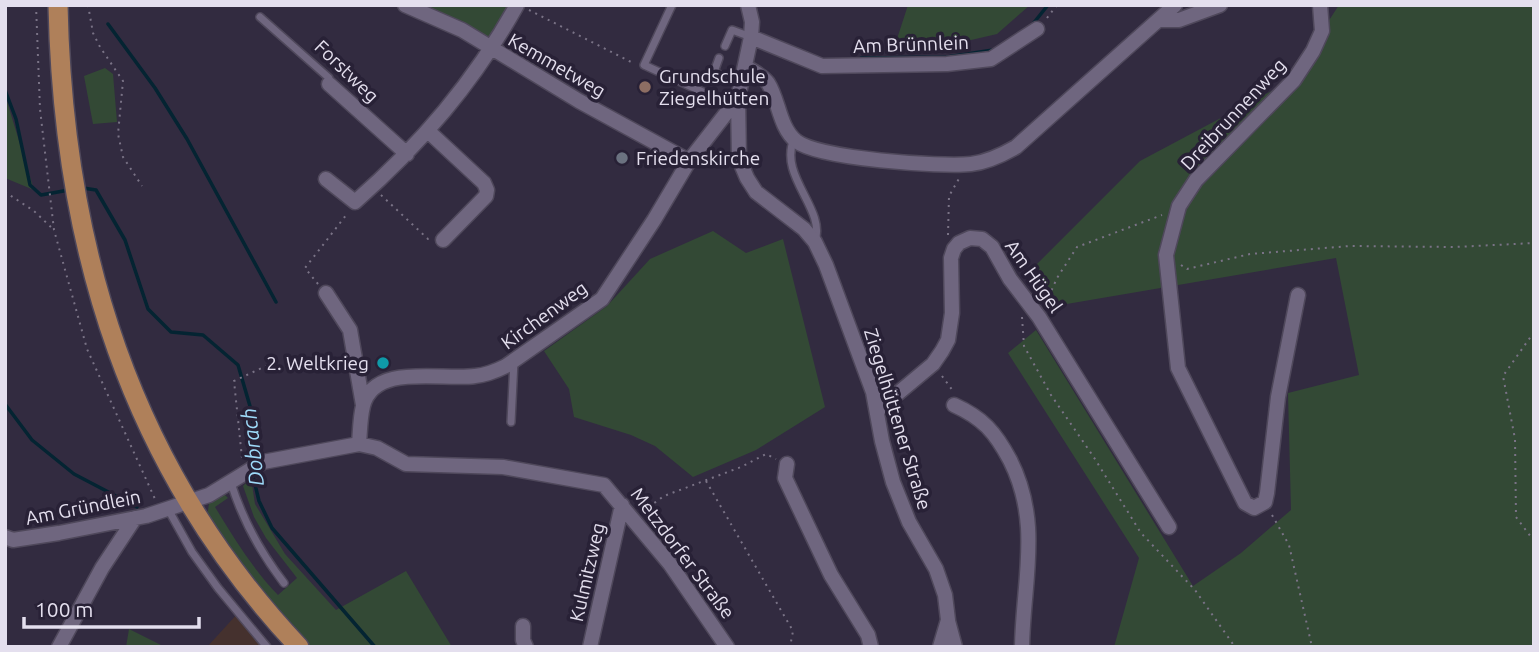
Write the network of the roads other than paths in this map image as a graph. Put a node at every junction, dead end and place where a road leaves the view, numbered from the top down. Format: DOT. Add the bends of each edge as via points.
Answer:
graph roads {
  1 [pos="58,5"];
  2 [pos="405,5"];
  3 [pos="519,5"];
  4 [pos="672,5"];
  5 [pos="748,5"];
  6 [pos="1175,5"];
  7 [pos="1220,5"];
  8 [pos="1320,5"];
  9 [pos="260,17"];
  10 [pos="1161,20"];
  11 [pos="1037,29"];
  12 [pos="751,37"];
  13 [pos="725,46"];
  14 [pos="492,50"];
  15 [pos="719,58"];
  16 [pos="747,67"];
  17 [pos="329,84"];
  18 [pos="737,96"];
  19 [pos="428,131"];
  20 [pos="794,139"];
  21 [pos="407,154"];
  22 [pos="689,161"];
  23 [pos="326,179"];
  24 [pos="443,240"];
  25 [pos="815,242"];
  26 [pos="326,293"];
  27 [pos="1298,295"];
  28 [pos="514,361"];
  29 [pos="953,398"];
  30 [pos="363,405"];
  31 [pos="878,410"];
  32 [pos="511,422"];
  33 [pos="359,444"];
  34 [pos="786,464"];
  35 [pos="231,483"];
  36 [pos="189,503"];
  37 [pos="622,505"];
  38 [pos="164,509"];
  39 [pos="135,518"];
  40 [pos="1169,527"];
  41 [pos="5,537"];
  42 [pos="284,583"];
  43 [pos="948,620"];
  44 [pos="523,626"];
  45 [pos="59,647"];
  46 [pos="267,647"];
  47 [pos="299,647"];
  48 [pos="526,647"];
  49 [pos="590,647"];
  50 [pos="727,647"];
  51 [pos="871,647"];
  52 [pos="940,647"];
  53 [pos="955,647"];
  54 [pos="1022,647"];
  1 -- 36 [label="main road" via="74,192 99,300 118,358"];
  2 -- 14 [label="street, Kemmetweg" via="462,30"];
  3 -- 14 [label="street"];
  4 -- 18 [label="lane" via="645,65"];
  5 -- 12 [label="street, Ziegelhüttener Straße"];
  6 -- 10 [label="street"];
  7 -- 10 [label="street" via="1179,20"];
  8 -- 27 [label="street, Dreibrunnenweg" via="1322,31 1313,51 1294,80 1196,180 1179,206 1166,255 1178,368 1245,503 1254,508 1265,502 1278,397"];
  9 -- 17 [label="lane, Forstweg" via="329,78"];
  10 -- 20 [label="street" via="1017,147 999,157 967,164 897,163 814,149"];
  11 -- 12 [label="street, Am Brünnlein" via="991,59 947,64 822,66"];
  12 -- 13 [label="lane" via="732,30"];
  12 -- 16 [label="street, Ziegelhüttener Straße"];
  14 -- 19 [label="street"];
  14 -- 22 [label="street, Kemmetweg"];
  15 -- 18 [label="lane" via="714,72"];
  16 -- 18 [label="street, Ziegelhüttener Straße"];
  16 -- 20 [label="street, Ziegelhüttener Straße" via="767,81"];
  17 -- 21 [label="street, Forstweg"];
  18 -- 22 [label="street, Kirchenweg"];
  18 -- 25 [label="street, Ziegelhüttener Straße" via="739,159 747,178 756,192"];
  19 -- 21 [label="street"];
  19 -- 24 [label="street" via="487,190"];
  20 -- 25 [label="lane, Ziegelhüttener Straße" via="791,164 814,220"];
  21 -- 23 [label="street" via="355,202"];
  22 -- 28 [label="street, Kirchenweg" via="602,299"];
  25 -- 31 [label="street, Ziegelhüttener Straße"];
  26 -- 30 [label="street" via="349,330"];
  28 -- 30 [label="street, Kirchenweg" via="473,377 403,376 384,382"];
  28 -- 32 [label="lane"];
  29 -- 54 [label="street" via="999,439 1020,480 1030,544"];
  30 -- 33 [label="street"];
  31 -- 40 [label="street, Am Hügel" via="933,364 948,340 954,249 970,238 982,239 1039,317"];
  31 -- 43 [label="street, Ziegelhüttener Straße" via="893,482 936,569"];
  33 -- 35 [label="street, Am Gründlein" via="263,462"];
  33 -- 37 [label="street, Metzdorfer Straße" via="377,447 406,464 503,467 595,482 604,485"];
  34 -- 51 [label="street" via="785,478"];
  35 -- 36 [label="street, Am Gründlein"];
  35 -- 42 [label="lane" via="253,539"];
  36 -- 38 [label="street, Am Gründlein"];
  36 -- 47 [label="main road" via="221,552"];
  37 -- 49 [label="street, Kulmitzweg"];
  37 -- 50 [label="street, Metzdorfer Straße" via="670,564"];
  38 -- 39 [label="street, Am Gründlein"];
  38 -- 46 [label="lane, Am Gründlein" via="211,579"];
  39 -- 41 [label="street, Am Gründlein" via="13,540"];
  39 -- 45 [label="street"];
  43 -- 52 [label="street, Ziegelhüttener Straße"];
  43 -- 53 [label="street"];
  44 -- 48 [label="street"];
}
